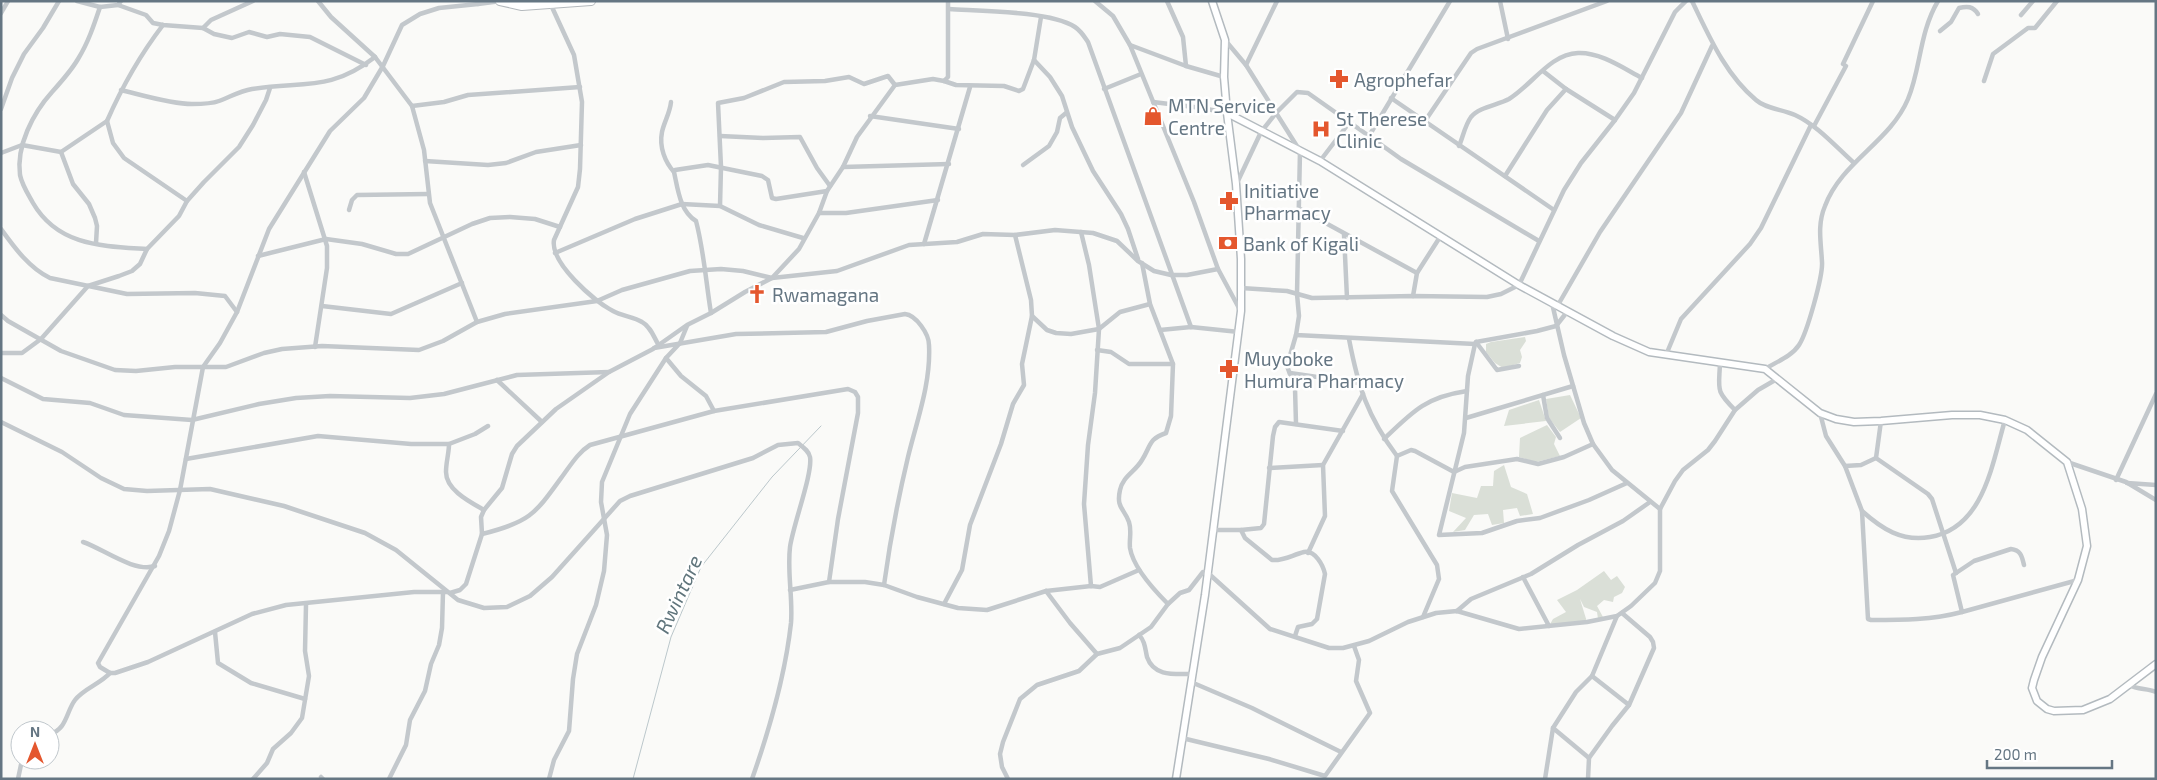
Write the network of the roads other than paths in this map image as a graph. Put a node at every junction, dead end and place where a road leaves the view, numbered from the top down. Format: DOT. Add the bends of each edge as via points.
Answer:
graph roads {
  1 [pos="8,1"];
  2 [pos="59,1"];
  3 [pos="77,1"];
  4 [pos="253,1"];
  5 [pos="318,1"];
  6 [pos="501,1"];
  7 [pos="591,1"];
  8 [pos="948,1"];
  9 [pos="1095,1"];
  10 [pos="1167,1"];
  11 [pos="1212,1"];
  12 [pos="1277,1"];
  13 [pos="1450,1"];
  14 [pos="1500,1"];
  15 [pos="1607,1"];
  16 [pos="1686,1"];
  17 [pos="1692,1"];
  18 [pos="1873,1"];
  19 [pos="1938,1"];
  20 [pos="1955,1"];
  21 [pos="2033,1"];
  22 [pos="2057,1"];
  23 [pos="478,2"];
  24 [pos="119,3"];
  25 [pos="551,4"];
  26 [pos="100,7"];
  27 [pos="1958,8"];
  28 [pos="948,9"];
  29 [pos="1,12"];
  30 [pos="1978,14"];
  31 [pos="2021,15"];
  32 [pos="1041,17"];
  33 [pos="163,25"];
  34 [pos="202,28"];
  35 [pos="1940,31"];
  36 [pos="1508,39"];
  37 [pos="1225,40"];
  38 [pos="1130,45"];
  39 [pos="1712,46"];
  40 [pos="375,57"];
  41 [pos="1034,60"];
  42 [pos="366,64"];
  43 [pos="1246,65"];
  44 [pos="383,66"];
  45 [pos="1186,66"];
  46 [pos="1544,71"];
  47 [pos="1141,74"];
  48 [pos="1224,77"];
  49 [pos="1642,78"];
  50 [pos="1984,81"];
  51 [pos="944,82"];
  52 [pos="895,85"];
  53 [pos="970,86"];
  54 [pos="580,87"];
  55 [pos="270,88"];
  56 [pos="1104,88"];
  57 [pos="1566,89"];
  58 [pos="121,90"];
  59 [pos="1391,98"];
  60 [pos="671,102"];
  61 [pos="1153,102"];
  62 [pos="412,106"];
  63 [pos="1,109"];
  64 [pos="1066,113"];
  65 [pos="1226,113"];
  66 [pos="1276,113"];
  67 [pos="870,116"];
  68 [pos="1615,120"];
  69 [pos="107,121"];
  70 [pos="1425,122"];
  71 [pos="1349,123"];
  72 [pos="1811,125"];
  73 [pos="959,129"];
  74 [pos="1262,132"];
  75 [pos="720,136"];
  76 [pos="1369,136"];
  77 [pos="22,145"];
  78 [pos="580,145"];
  79 [pos="1459,146"];
  80 [pos="1300,151"];
  81 [pos="61,152"];
  82 [pos="1,153"];
  83 [pos="425,161"];
  84 [pos="1320,161"];
  85 [pos="1854,163"];
  86 [pos="949,164"];
  87 [pos="1023,165"];
  88 [pos="843,166"];
  89 [pos="721,167"];
  90 [pos="304,172"];
  91 [pos="674,172"];
  92 [pos="1505,176"];
  93 [pos="1236,184"];
  94 [pos="830,186"];
  95 [pos="827,191"];
  96 [pos="428,194"];
  97 [pos="938,200"];
  98 [pos="188,201"];
  99 [pos="682,204"];
  100 [pos="720,206"];
  101 [pos="1300,209"];
  102 [pos="349,210"];
  103 [pos="1554,210"];
  104 [pos="819,213"];
  105 [pos="560,227"];
  106 [pos="1,229"];
  107 [pos="1081,232"];
  108 [pos="1344,234"];
  109 [pos="1015,235"];
  110 [pos="444,236"];
  111 [pos="1440,237"];
  112 [pos="804,238"];
  113 [pos="326,239"];
  114 [pos="1539,241"];
  115 [pos="96,243"];
  116 [pos="924,244"];
  117 [pos="146,249"];
  118 [pos="555,253"];
  119 [pos="258,256"];
  120 [pos="1140,262"];
  121 [pos="1218,269"];
  122 [pos="704,271"];
  123 [pos="1417,273"];
  124 [pos="1172,275"];
  125 [pos="772,278"];
  126 [pos="462,283"];
  127 [pos="1519,285"];
  128 [pos="88,286"];
  129 [pos="1242,288"];
  130 [pos="1297,294"];
  131 [pos="1413,296"];
  132 [pos="1347,298"];
  133 [pos="598,301"];
  134 [pos="1150,304"];
  135 [pos="1555,304"];
  136 [pos="322,306"];
  137 [pos="1241,311"];
  138 [pos="237,312"];
  139 [pos="1567,312"];
  140 [pos="711,313"];
  141 [pos="1,315"];
  142 [pos="1032,316"];
  143 [pos="477,322"];
  144 [pos="687,325"];
  145 [pos="1556,326"];
  146 [pos="1191,328"];
  147 [pos="1099,329"];
  148 [pos="1160,330"];
  149 [pos="1239,332"];
  150 [pos="1296,335"];
  151 [pos="41,339"];
  152 [pos="1349,339"];
  153 [pos="680,343"];
  154 [pos="1476,343"];
  155 [pos="658,344"];
  156 [pos="314,347"];
  157 [pos="653,349"];
  158 [pos="1097,350"];
  159 [pos="1,353"];
  160 [pos="1666,355"];
  161 [pos="666,358"];
  162 [pos="1720,362"];
  163 [pos="1173,364"];
  164 [pos="1519,366"];
  165 [pos="203,367"];
  166 [pos="1765,369"];
  167 [pos="610,372"];
  168 [pos="1290,373"];
  169 [pos="1,378"];
  170 [pos="1776,379"];
  171 [pos="496,380"];
  172 [pos="1358,383"];
  173 [pos="1573,386"];
  174 [pos="1467,391"];
  175 [pos="1363,394"];
  176 [pos="2156,394"];
  177 [pos="1543,395"];
  178 [pos="1230,396"];
  179 [pos="1735,410"];
  180 [pos="714,411"];
  181 [pos="1820,413"];
  182 [pos="1466,418"];
  183 [pos="192,420"];
  184 [pos="2004,420"];
  185 [pos="1881,421"];
  186 [pos="1,422"];
  187 [pos="542,422"];
  188 [pos="1296,424"];
  189 [pos="488,426"];
  190 [pos="1343,431"];
  191 [pos="623,434"];
  192 [pos="1560,438"];
  193 [pos="1384,439"];
  194 [pos="449,444"];
  195 [pos="1593,444"];
  196 [pos="1397,456"];
  197 [pos="1876,458"];
  198 [pos="186,459"];
  199 [pos="2067,462"];
  200 [pos="1323,465"];
  201 [pos="1845,466"];
  202 [pos="1269,468"];
  203 [pos="1454,472"];
  204 [pos="2116,480"];
  205 [pos="2126,482"];
  206 [pos="1627,483"];
  207 [pos="2156,485"];
  208 [pos="180,490"];
  209 [pos="2156,500"];
  210 [pos="1650,502"];
  211 [pos="1660,509"];
  212 [pos="484,510"];
  213 [pos="1862,511"];
  214 [pos="605,517"];
  215 [pos="1213,530"];
  216 [pos="1240,530"];
  217 [pos="482,534"];
  218 [pos="1942,535"];
  219 [pos="83,542"];
  220 [pos="1209,553"];
  221 [pos="1308,553"];
  222 [pos="160,560"];
  223 [pos="2024,565"];
  224 [pos="1139,570"];
  225 [pos="1208,573"];
  226 [pos="1956,574"];
  227 [pos="1523,577"];
  228 [pos="2078,580"];
  229 [pos="829,582"];
  230 [pos="884,585"];
  231 [pos="1091,586"];
  232 [pos="790,590"];
  233 [pos="1046,591"];
  234 [pos="447,592"];
  235 [pos="306,604"];
  236 [pos="944,604"];
  237 [pos="1168,604"];
  238 [pos="1457,611"];
  239 [pos="1962,612"];
  240 [pos="1622,613"];
  241 [pos="1617,616"];
  242 [pos="1423,617"];
  243 [pos="1549,626"];
  244 [pos="215,632"];
  245 [pos="1139,634"];
  246 [pos="1294,636"];
  247 [pos="1198,637"];
  248 [pos="1354,646"];
  249 [pos="1097,654"];
  250 [pos="2156,664"];
  251 [pos="110,673"];
  252 [pos="1192,674"];
  253 [pos="1592,676"];
  254 [pos="1191,682"];
  255 [pos="2129,685"];
  256 [pos="2156,692"];
  257 [pos="305,699"];
  258 [pos="1629,705"];
  259 [pos="60,727"];
  260 [pos="1553,728"];
  261 [pos="1182,738"];
  262 [pos="1341,752"];
  263 [pos="1589,758"];
  264 [pos="254,779"];
  265 [pos="389,779"];
  266 [pos="549,779"];
  267 [pos="752,779"];
  268 [pos="1008,779"];
  269 [pos="1176,779"];
  270 [pos="1545,779"];
  271 [pos="1588,779"];
  1 -- 29 [label="street"];
  2 -- 63 [label="street" via="24,54"];
  3 -- 26 [label="street"];
  4 -- 34 [label="street" via="211,20"];
  5 -- 40 [label="street"];
  6 -- 23 [label="street"];
  6 -- 25 [label="highway" via="522,6"];
  7 -- 25 [label="highway"];
  8 -- 28 [label="street"];
  9 -- 38 [label="street" via="1112,16"];
  10 -- 45 [label="street" via="1183,37"];
  11 -- 37 [label="street"];
  12 -- 43 [label="street"];
  13 -- 59 [label="street"];
  14 -- 36 [label="street"];
  15 -- 36 [label="street"];
  16 -- 49 [label="street" via="1675,12"];
  17 -- 39 [label="street"];
  18 -- 72 [label="street" via="1843,64 1846,66 1814,126"];
  19 -- 85 [label="street" via="1926,28 1908,99 1886,131"];
  20 -- 27 [label="street"];
  21 -- 31 [label="street"];
  22 -- 50 [label="street" via="2035,28 2028,28 1993,54"];
  23 -- 44 [label="street" via="439,8 409,20 402,25"];
  24 -- 26 [label="street"];
  24 -- 33 [label="street"];
  25 -- 54 [label="street" via="571,46"];
  26 -- 77 [label="street" via="78,61 39,109"];
  27 -- 30 [label="street" via="1969,6"];
  27 -- 35 [label="street" via="1951,22"];
  28 -- 32 [label="street"];
  28 -- 51 [label="street" via="948,77"];
  32 -- 41 [label="street"];
  32 -- 56 [label="street" via="1063,21 1083,33"];
  33 -- 34 [label="street"];
  33 -- 58 [label="street"];
  34 -- 42 [label="street" via="232,38 249,32 267,37 280,34 310,37"];
  36 -- 70 [label="street" via="1471,53"];
  37 -- 43 [label="street"];
  37 -- 48 [label="street"];
  38 -- 45 [label="street"];
  38 -- 47 [label="street"];
  39 -- 72 [label="street" via="1757,102 1795,115"];
  39 -- 135 [label="street" via="1680,113"];
  40 -- 42 [label="street"];
  40 -- 44 [label="street"];
  41 -- 53 [label="street" via="1023,89 1019,91 994,85"];
  41 -- 64 [label="street" via="1062,96"];
  42 -- 55 [label="street" via="342,78 321,84"];
  43 -- 66 [label="street"];
  44 -- 62 [label="street"];
  44 -- 90 [label="street" via="364,98 330,130"];
  45 -- 48 [label="street"];
  46 -- 49 [label="street" via="1556,58 1580,53 1596,56"];
  46 -- 57 [label="street"];
  46 -- 79 [label="street" via="1509,99 1470,118"];
  47 -- 56 [label="street"];
  47 -- 61 [label="street"];
  48 -- 65 [label="street"];
  49 -- 68 [label="street"];
  51 -- 52 [label="street" via="933,79"];
  51 -- 53 [label="street"];
  52 -- 67 [label="street"];
  52 -- 75 [label="street" via="888,76 864,84 849,77 779,83 744,98 718,103"];
  53 -- 73 [label="street"];
  54 -- 62 [label="street" via="468,95"];
  54 -- 78 [label="street"];
  55 -- 58 [label="street" via="241,91 218,101 190,104"];
  55 -- 98 [label="street" via="239,147"];
  56 -- 124 [label="street"];
  57 -- 68 [label="street"];
  57 -- 92 [label="street" via="1547,110"];
  58 -- 69 [label="street"];
  59 -- 70 [label="street"];
  59 -- 76 [label="street"];
  60 -- 91 [label="street" via="661,133 665,160"];
  61 -- 65 [label="street"];
  61 -- 121 [label="street"];
  62 -- 83 [label="street"];
  64 -- 87 [label="street" via="1060,118 1049,146"];
  64 -- 120 [label="street" via="1092,170 1121,214"];
  65 -- 74 [label="street"];
  65 -- 93 [label="street"];
  66 -- 71 [label="street" via="1296,92 1302,92"];
  66 -- 74 [label="street"];
  66 -- 80 [label="street"];
  67 -- 73 [label="street"];
  67 -- 88 [label="street"];
  68 -- 103 [label="street" via="1581,163"];
  69 -- 81 [label="street"];
  69 -- 98 [label="street" via="113,143 124,158"];
  70 -- 79 [label="street"];
  71 -- 76 [label="street"];
  71 -- 84 [label="street"];
  72 -- 85 [label="street"];
  72 -- 160 [label="street" via="1761,228 1681,319"];
  73 -- 86 [label="street"];
  74 -- 80 [label="street"];
  74 -- 93 [label="street"];
  75 -- 89 [label="street"];
  75 -- 94 [label="street" via="800,137"];
  76 -- 114 [label="street" via="1401,159"];
  77 -- 81 [label="street"];
  77 -- 82 [label="street"];
  77 -- 115 [label="street" via="22,182 46,222 78,241"];
  78 -- 83 [label="street" via="536,152 506,163 488,165"];
  78 -- 105 [label="street" via="578,187"];
  79 -- 92 [label="street"];
  80 -- 84 [label="street"];
  80 -- 101 [label="street"];
  81 -- 115 [label="street" via="73,184 89,204 95,218"];
  83 -- 96 [label="street"];
  84 -- 111 [label="street"];
  85 -- 166 [label="street" via="1833,188 1820,222 1821,275 1805,334 1793,352"];
  86 -- 88 [label="street"];
  86 -- 97 [label="street"];
  88 -- 94 [label="street"];
  89 -- 91 [label="street" via="698,165 678,168"];
  89 -- 95 [label="street" via="766,177 769,194 776,199"];
  89 -- 100 [label="street"];
  90 -- 113 [label="street"];
  90 -- 119 [label="street" via="269,229"];
  91 -- 99 [label="street"];
  92 -- 103 [label="street"];
  93 -- 129 [label="street"];
  94 -- 95 [label="street"];
  95 -- 104 [label="street"];
  96 -- 102 [label="street" via="357,195"];
  96 -- 110 [label="street"];
  97 -- 104 [label="street" via="853,212"];
  97 -- 116 [label="street"];
  98 -- 117 [label="street" via="180,216"];
  99 -- 100 [label="street"];
  99 -- 118 [label="street" via="635,219"];
  99 -- 122 [label="street" via="688,216 696,221 701,236"];
  100 -- 112 [label="street" via="759,225"];
  101 -- 108 [label="street"];
  101 -- 130 [label="street"];
  103 -- 114 [label="street"];
  104 -- 112 [label="street"];
  105 -- 110 [label="street" via="535,219 490,218"];
  105 -- 118 [label="street" via="554,240"];
  106 -- 128 [label="street" via="12,245 42,274"];
  107 -- 109 [label="street" via="1042,230"];
  107 -- 120 [label="street" via="1117,241"];
  107 -- 147 [label="street" via="1090,265"];
  108 -- 123 [label="street"];
  108 -- 132 [label="street"];
  109 -- 116 [label="street" via="983,234 957,242"];
  109 -- 142 [label="street" via="1029,288"];
  110 -- 113 [label="street" via="401,255 362,244"];
  110 -- 126 [label="street"];
  111 -- 123 [label="street"];
  111 -- 127 [label="street"];
  112 -- 125 [label="street" via="795,254"];
  113 -- 119 [label="street"];
  113 -- 136 [label="street" via="327,268"];
  114 -- 127 [label="street"];
  115 -- 117 [label="street"];
  116 -- 125 [label="street" via="899,248 837,271"];
  117 -- 128 [label="street" via="140,264 132,270"];
  118 -- 133 [label="street" via="567,272"];
  119 -- 138 [label="street"];
  120 -- 124 [label="street"];
  120 -- 134 [label="street"];
  121 -- 124 [label="street" via="1187,276"];
  121 -- 137 [label="street"];
  122 -- 125 [label="street" via="743,271"];
  122 -- 133 [label="street" via="673,275 622,290"];
  122 -- 140 [label="street"];
  123 -- 131 [label="street"];
  124 -- 146 [label="street"];
  125 -- 140 [label="street"];
  126 -- 136 [label="street" via="391,314"];
  126 -- 143 [label="street"];
  127 -- 131 [label="street" via="1487,297"];
  127 -- 135 [label="street"];
  128 -- 138 [label="street" via="143,295 195,293 225,296"];
  128 -- 151 [label="street"];
  129 -- 130 [label="street"];
  129 -- 137 [label="street"];
  130 -- 132 [label="street" via="1312,298"];
  130 -- 150 [label="street"];
  131 -- 132 [label="street"];
  133 -- 143 [label="street" via="506,314"];
  133 -- 155 [label="street" via="613,311 642,322"];
  134 -- 147 [label="street" via="1120,312"];
  134 -- 148 [label="street"];
  135 -- 139 [label="street"];
  135 -- 145 [label="street"];
  136 -- 156 [label="street"];
  137 -- 149 [label="street"];
  138 -- 165 [label="street"];
  139 -- 145 [label="street"];
  139 -- 160 [label="street" via="1649,352"];
  140 -- 144 [label="street"];
  141 -- 151 [label="street"];
  142 -- 147 [label="street" via="1056,333"];
  142 -- 236 [label="street" via="1022,364 1024,385 1013,404 970,525 962,570"];
  143 -- 156 [label="street" via="419,350"];
  144 -- 153 [label="street"];
  144 -- 155 [label="street"];
  145 -- 154 [label="street"];
  145 -- 173 [label="street"];
  146 -- 148 [label="street"];
  146 -- 149 [label="street"];
  147 -- 158 [label="street"];
  148 -- 163 [label="street"];
  149 -- 178 [label="street"];
  150 -- 152 [label="street"];
  150 -- 168 [label="street" via="1288,360"];
  151 -- 159 [label="street" via="22,353"];
  151 -- 165 [label="street" via="61,351 115,370"];
  152 -- 154 [label="street"];
  152 -- 172 [label="street"];
  153 -- 157 [label="street"];
  153 -- 161 [label="street"];
  153 -- 230 [label="street" via="736,334 826,332 905,314 914,318 929,342 927,381 891,533"];
  154 -- 164 [label="street" via="1497,370"];
  154 -- 174 [label="street"];
  155 -- 157 [label="street"];
  156 -- 165 [label="street" via="282,349 232,365"];
  157 -- 167 [label="street"];
  158 -- 163 [label="street" via="1111,352 1129,364"];
  158 -- 231 [label="street" via="1096,393 1084,504"];
  160 -- 162 [label="street"];
  161 -- 180 [label="street" via="681,376 706,396"];
  161 -- 191 [label="street" via="630,414"];
  162 -- 166 [label="street"];
  162 -- 179 [label="street" via="1719,392"];
  163 -- 224 [label="street" via="1168,430 1155,437 1136,468 1126,477 1120,491 1118,505 1129,523 1130,550"];
  165 -- 183 [label="street"];
  166 -- 170 [label="street"];
  167 -- 171 [label="street" via="530,374"];
  167 -- 187 [label="street"];
  168 -- 172 [label="street"];
  168 -- 188 [label="street" via="1296,394"];
  169 -- 183 [label="street" via="43,399 90,403 124,415"];
  170 -- 179 [label="street"];
  170 -- 181 [label="street"];
  171 -- 183 [label="street" via="444,394 410,398 296,398"];
  171 -- 187 [label="street"];
  172 -- 175 [label="street"];
  173 -- 177 [label="street"];
  173 -- 195 [label="street"];
  174 -- 182 [label="street"];
  174 -- 193 [label="street" via="1446,394 1420,406"];
  175 -- 190 [label="street"];
  175 -- 193 [label="street"];
  176 -- 204 [label="street"];
  177 -- 182 [label="street"];
  177 -- 192 [label="street" via="1547,418"];
  178 -- 215 [label="street"];
  178 -- 220 [label="street"];
  179 -- 211 [label="street" via="1708,450 1683,470"];
  180 -- 191 [label="street"];
  180 -- 229 [label="street" via="842,389 855,392 858,413"];
  181 -- 185 [label="street" via="1854,422"];
  181 -- 201 [label="street" via="1826,436"];
  182 -- 203 [label="street"];
  183 -- 198 [label="street"];
  184 -- 185 [label="street" via="1952,416"];
  184 -- 199 [label="street" via="2038,437"];
  184 -- 218 [label="street" via="1990,473 1974,510 1960,526"];
  185 -- 197 [label="street"];
  186 -- 208 [label="street" via="62,452 124,489"];
  187 -- 212 [label="street" via="517,446 502,488"];
  188 -- 190 [label="street"];
  188 -- 202 [label="street" via="1279,422"];
  189 -- 194 [label="street"];
  190 -- 200 [label="street"];
  191 -- 214 [label="street" via="602,482 601,502"];
  191 -- 217 [label="street" via="583,450 534,513 511,527"];
  193 -- 196 [label="street"];
  194 -- 198 [label="street" via="318,436"];
  194 -- 212 [label="street" via="448,482"];
  195 -- 203 [label="street" via="1538,464 1517,459"];
  195 -- 206 [label="street" via="1612,470"];
  196 -- 203 [label="street" via="1415,451"];
  196 -- 242 [label="street" via="1392,491 1439,573"];
  197 -- 201 [label="street" via="1858,466"];
  197 -- 218 [label="street" via="1928,494 1934,503"];
  198 -- 208 [label="street"];
  199 -- 204 [label="street"];
  199 -- 228 [label="street" via="2082,509 2085,531 2086,546"];
  200 -- 202 [label="street"];
  200 -- 221 [label="street" via="1325,516"];
  201 -- 213 [label="street"];
  202 -- 216 [label="street" via="1264,524 1261,528"];
  203 -- 206 [label="street" via="1438,535 1482,533 1518,521 1540,518"];
  204 -- 205 [label="street"];
  205 -- 207 [label="street"];
  205 -- 209 [label="street"];
  206 -- 210 [label="street"];
  208 -- 234 [label="street" via="210,489 246,496 365,534 396,550"];
  208 -- 251 [label="street" via="160,556 98,661 100,667"];
  210 -- 211 [label="street"];
  210 -- 227 [label="street"];
  211 -- 240 [label="street" via="1660,571 1654,583"];
  212 -- 217 [label="street"];
  213 -- 218 [label="street" via="1879,526 1906,538"];
  213 -- 239 [label="street" via="1869,620 1925,619"];
  214 -- 232 [label="street" via="620,501 630,496 753,458 778,445 798,443 810,457 792,529"];
  214 -- 234 [label="street" via="552,577 524,599 507,607 484,608"];
  214 -- 266 [label="street" via="606,556 600,590 576,654 569,731 554,760"];
  215 -- 216 [label="street"];
  215 -- 220 [label="street"];
  216 -- 221 [label="street" via="1272,560"];
  217 -- 234 [label="street" via="466,584 460,590"];
  218 -- 226 [label="street"];
  219 -- 222 [label="street" via="140,566 154,567"];
  220 -- 225 [label="street"];
  220 -- 247 [label="street"];
  221 -- 246 [label="street" via="1320,560 1325,574 1320,610 1317,619 1298,628"];
  223 -- 226 [label="street" via="2019,551 2011,549 1974,561"];
  224 -- 231 [label="street" via="1100,587"];
  224 -- 237 [label="street"];
  225 -- 237 [label="street" via="1203,572 1189,590"];
  225 -- 246 [label="street" via="1270,629"];
  225 -- 247 [label="street"];
  226 -- 239 [label="street" via="1952,578"];
  227 -- 238 [label="street" via="1471,599"];
  227 -- 243 [label="street"];
  228 -- 239 [label="street"];
  228 -- 255 [label="street" via="2034,680 2032,688 2036,702 2054,711 2083,710 2110,699"];
  229 -- 230 [label="street"];
  229 -- 232 [label="street"];
  230 -- 236 [label="street"];
  231 -- 233 [label="street"];
  232 -- 267 [label="street" via="791,624 783,672"];
  233 -- 236 [label="street" via="987,610"];
  233 -- 249 [label="street"];
  234 -- 235 [label="street" via="414,592"];
  234 -- 265 [label="street" via="439,645 429,680 410,720 406,745"];
  235 -- 244 [label="street" via="259,612"];
  235 -- 257 [label="street" via="305,651 309,669"];
  237 -- 245 [label="street" via="1158,620"];
  238 -- 242 [label="street"];
  238 -- 243 [label="street" via="1509,628"];
  240 -- 241 [label="street"];
  240 -- 258 [label="street" via="1650,637 1654,645"];
  241 -- 243 [label="street"];
  241 -- 253 [label="street"];
  242 -- 248 [label="street"];
  244 -- 251 [label="street" via="148,662"];
  244 -- 257 [label="street" via="218,663 251,683"];
  245 -- 249 [label="street" via="1120,648"];
  245 -- 252 [label="street" via="1149,661 1157,670"];
  246 -- 248 [label="street" via="1329,648"];
  247 -- 252 [label="street"];
  248 -- 262 [label="street" via="1359,660 1356,681 1370,713"];
  249 -- 268 [label="street" via="1079,671 1037,685 1020,699 1000,754"];
  250 -- 255 [label="street"];
  251 -- 259 [label="street" via="76,698"];
  252 -- 254 [label="street"];
  253 -- 258 [label="street"];
  253 -- 260 [label="street" via="1576,692"];
  254 -- 261 [label="street"];
  254 -- 262 [label="street"];
  255 -- 256 [label="street" via="2138,690"];
  257 -- 264 [label="street" via="298,726 274,749"];
  258 -- 263 [label="street"];
  260 -- 263 [label="street"];
  260 -- 270 [label="street"];
  261 -- 262 [label="street" via="1325,776"];
  261 -- 269 [label="street"];
  263 -- 271 [label="street"];
}
